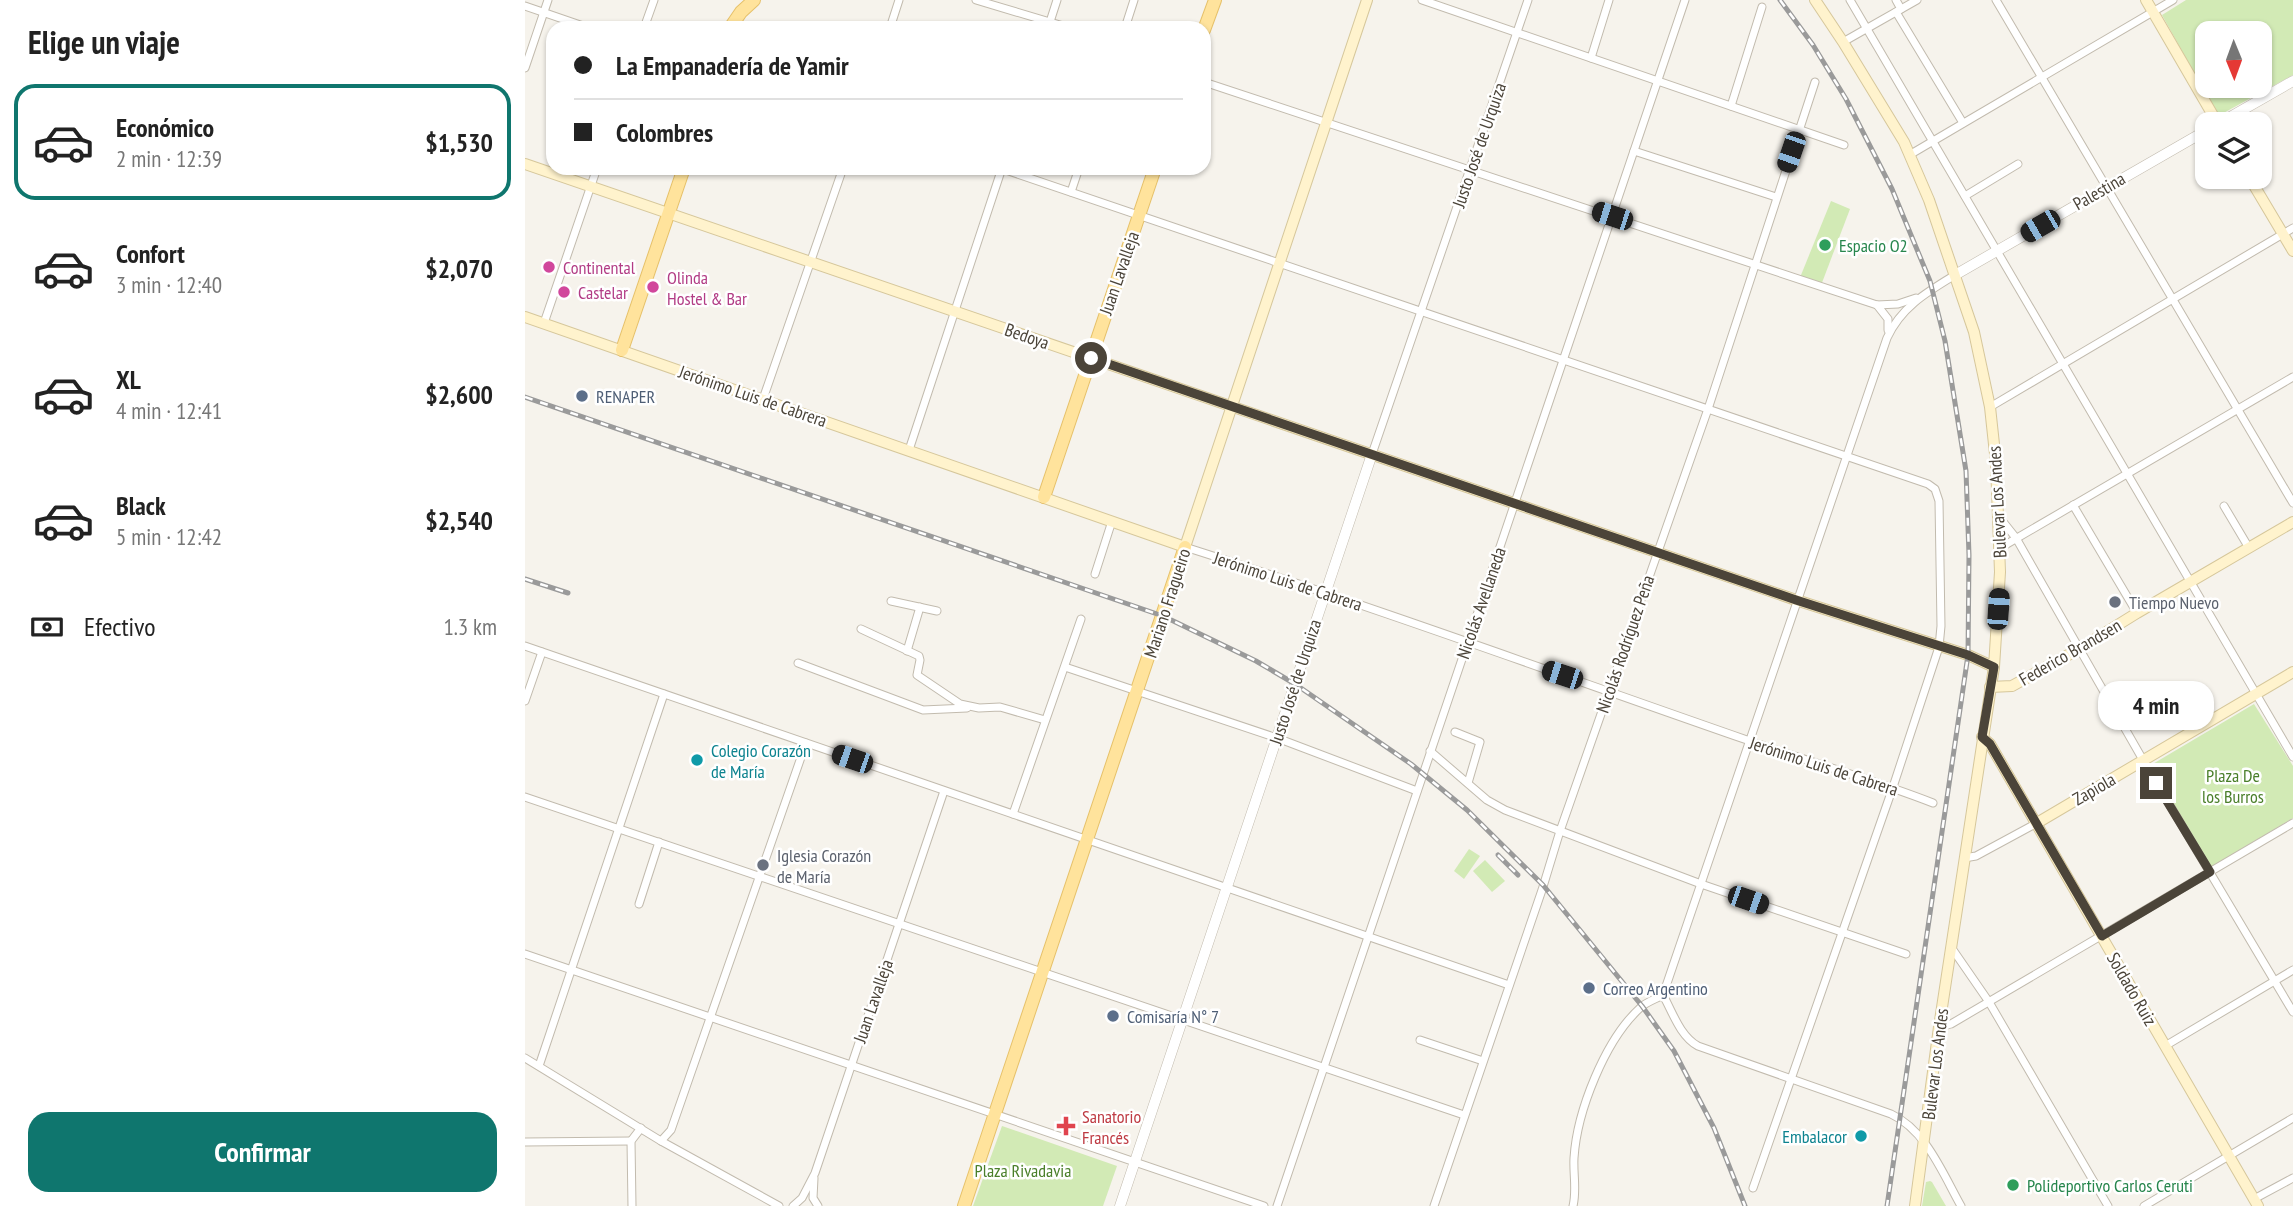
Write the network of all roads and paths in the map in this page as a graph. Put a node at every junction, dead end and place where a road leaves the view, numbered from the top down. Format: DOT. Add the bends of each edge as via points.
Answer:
graph roads {
  1 [pos="548,0"];
  2 [pos="654,0"];
  3 [pos="754,0"];
  4 [pos="899,0"];
  5 [pos="976,0"];
  6 [pos="1057,0"];
  7 [pos="1134,0"];
  8 [pos="1215,0"];
  9 [pos="1367,0"];
  10 [pos="1422,0"];
  11 [pos="1528,0"];
  12 [pos="1609,0"];
  13 [pos="1685,0"];
  14 [pos="1815,0"];
  15 [pos="1850,0"];
  16 [pos="1896,0"];
  17 [pos="1917,0"];
  18 [pos="1996,0"];
  19 [pos="2146,0"];
  20 [pos="2173,0"];
  21 [pos="525,6"];
  22 [pos="1762,7"];
  23 [pos="1899,11"];
  24 [pos="2154,12"];
  25 [pos="544,13"];
  26 [pos="568,21"];
  27 [pos="646,21"];
  28 [pos="735,21"];
  29 [pos="892,21"];
  30 [pos="1037,21"];
  31 [pos="1050,21"];
  32 [pos="1127,21"];
  33 [pos="1207,21"];
  34 [pos="1867,29"];
  35 [pos="1517,32"];
  36 [pos="1843,42"];
  37 [pos="1591,58"];
  38 [pos="525,68"];
  39 [pos="2041,79"];
  40 [pos="1658,81"];
  41 [pos="2293,81"];
  42 [pos="1815,82"];
  43 [pos="1211,84"];
  44 [pos="1731,106"];
  45 [pos="2211,112"];
  46 [pos="2239,112"];
  47 [pos="1327,123"];
  48 [pos="1963,123"];
  49 [pos="1799,129"];
  50 [pos="2195,137"];
  51 [pos="1932,142"];
  52 [pos="1844,145"];
  53 [pos="1634,151"];
  54 [pos="1911,154"];
  55 [pos="2018,163"];
  56 [pos="525,164"];
  57 [pos="1471,170"];
  58 [pos="546,171"];
  59 [pos="557,175"];
  60 [pos="595,175"];
  61 [pos="682,175"];
  62 [pos="841,175"];
  63 [pos="999,175"];
  64 [pos="1021,175"];
  65 [pos="1077,175"];
  66 [pos="1152,175"];
  67 [pos="591,187"];
  68 [pos="2106,187"];
  69 [pos="2258,189"];
  70 [pos="1071,192"];
  71 [pos="1965,196"];
  72 [pos="1776,197"];
  73 [pos="669,214"];
  74 [pos="1138,215"];
  75 [pos="1612,216"];
  76 [pos="2288,231"];
  77 [pos="1997,251"];
  78 [pos="2293,251"];
  79 [pos="811,262"];
  80 [pos="1278,263"];
  81 [pos="1754,265"];
  82 [pos="1955,275"];
  83 [pos="1920,296"];
  84 [pos="2172,299"];
  85 [pos="1877,305"];
  86 [pos="1421,311"];
  87 [pos="955,312"];
  88 [pos="525,317"];
  89 [pos="544,323"];
  90 [pos="1887,338"];
  91 [pos="622,350"];
  92 [pos="1091,358"];
  93 [pos="1563,360"];
  94 [pos="2063,363"];
  95 [pos="2293,377"];
  96 [pos="763,400"];
  97 [pos="1232,406"];
  98 [pos="1990,407"];
  99 [pos="1708,409"];
  100 [pos="2237,409"];
  101 [pos="909,450"];
  102 [pos="1372,454"];
  103 [pos="1846,456"];
  104 [pos="2128,473"];
  105 [pos="1044,497"];
  106 [pos="1514,503"];
  107 [pos="2293,503"];
  108 [pos="2073,505"];
  109 [pos="2224,506"];
  110 [pos="2000,518"];
  111 [pos="1112,521"];
  112 [pos="2293,522"];
  113 [pos="2016,538"];
  114 [pos="1185,547"];
  115 [pos="2000,548"];
  116 [pos="2249,548"];
  117 [pos="1658,552"];
  118 [pos="1095,575"];
  119 [pos="2190,583"];
  120 [pos="1325,592"];
  121 [pos="1796,600"];
  122 [pos="891,601"];
  123 [pos="920,607"];
  124 [pos="937,611"];
  125 [pos="2137,613"];
  126 [pos="1081,619"];
  127 [pos="861,629"];
  128 [pos="1467,643"];
  129 [pos="525,646"];
  130 [pos="1939,647"];
  131 [pos="2079,649"];
  132 [pos="907,650"];
  133 [pos="541,652"];
  134 [pos="1995,652"];
  135 [pos="1968,655"];
  136 [pos="798,663"];
  137 [pos="1065,667"];
  138 [pos="1994,667"];
  139 [pos="2293,672"];
  140 [pos="1990,687"];
  141 [pos="1137,691"];
  142 [pos="1609,691"];
  143 [pos="664,694"];
  144 [pos="2255,694"];
  145 [pos="525,701"];
  146 [pos="971,708"];
  147 [pos="1045,720"];
  148 [pos="1455,732"];
  149 [pos="1982,737"];
  150 [pos="1277,738"];
  151 [pos="1748,741"];
  152 [pos="806,743"];
  153 [pos="1430,751"];
  154 [pos="2293,757"];
  155 [pos="2143,760"];
  156 [pos="1468,783"];
  157 [pos="1893,787"];
  158 [pos="944,791"];
  159 [pos="1417,791"];
  160 [pos="525,797"];
  161 [pos="1933,803"];
  162 [pos="1013,814"];
  163 [pos="2036,822"];
  164 [pos="2293,823"];
  165 [pos="619,828"];
  166 [pos="1559,831"];
  167 [pos="1087,841"];
  168 [pos="659,842"];
  169 [pos="1964,858"];
  170 [pos="2210,872"];
  171 [pos="759,876"];
  172 [pos="1701,884"];
  173 [pos="1227,889"];
  174 [pos="639,904"];
  175 [pos="899,923"];
  176 [pos="1841,932"];
  177 [pos="2102,936"];
  178 [pos="1368,937"];
  179 [pos="1951,947"];
  180 [pos="525,954"];
  181 [pos="1906,954"];
  182 [pos="571,970"];
  183 [pos="2293,970"];
  184 [pos="1043,972"];
  185 [pos="2275,981"];
  186 [pos="1509,985"];
  187 [pos="1663,995"];
  188 [pos="1989,1002"];
  189 [pos="2293,1012"];
  190 [pos="710,1017"];
  191 [pos="1184,1020"];
  192 [pos="1939,1027"];
  193 [pos="1420,1040"];
  194 [pos="2165,1046"];
  195 [pos="525,1058"];
  196 [pos="1483,1061"];
  197 [pos="852,1065"];
  198 [pos="539,1066"];
  199 [pos="1324,1067"];
  200 [pos="1791,1080"];
  201 [pos="995,1114"];
  202 [pos="1465,1115"];
  203 [pos="2293,1118"];
  204 [pos="641,1128"];
  205 [pos="631,1141"];
  206 [pos="661,1141"];
  207 [pos="525,1142"];
  208 [pos="1924,1142"];
  209 [pos="2229,1156"];
  210 [pos="1135,1162"];
  211 [pos="814,1173"];
  212 [pos="2293,1178"];
  213 [pos="1753,1188"];
  214 [pos="2256,1204"];
  215 [pos="632,1206"];
  216 [pos="779,1206"];
  217 [pos="793,1206"];
  218 [pos="818,1206"];
  219 [pos="964,1206"];
  220 [pos="1120,1206"];
  221 [pos="1264,1206"];
  222 [pos="1277,1206"];
  223 [pos="1434,1206"];
  224 [pos="1573,1206"];
  225 [pos="1915,1206"];
  226 [pos="1961,1206"];
  227 [pos="2108,1206"];
  228 [pos="2144,1206"];
  1 -- 25 [label="street"];
  2 -- 27 [label="street"];
  3 -- 28 [label="main road"];
  4 -- 29 [label="street"];
  5 -- 30 [label="street"];
  6 -- 31 [label="street"];
  7 -- 32 [label="street"];
  8 -- 33 [label="main road"];
  9 -- 47 [label="main road, Mariano Fragueiro"];
  10 -- 35 [label="street"];
  11 -- 35 [label="street, Justo José de Urquiza"];
  12 -- 37 [label="street"];
  13 -- 40 [label="street, Nicolás Avellaneda"];
  14 -- 36 [label="main road, Bulevar Los Andes"];
  15 -- 34 [label="street"];
  16 -- 23 [label="street"];
  17 -- 23 [label="street"];
  18 -- 39 [label="street"];
  19 -- 24 [label="main road"];
  20 -- 24 [label="street"];
  21 -- 25 [label="street"];
  22 -- 44 [label="street"];
  23 -- 34 [label="street"];
  23 -- 48 [label="street"];
  24 -- 39 [label="street"];
  24 -- 45 [label="main road"];
  25 -- 26 [label="street"];
  25 -- 38 [label="street"];
  34 -- 36 [label="street"];
  34 -- 51 [label="street"];
  35 -- 37 [label="street"];
  35 -- 57 [label="street, Justo José de Urquiza"];
  36 -- 54 [label="main road, Bulevar Los Andes"];
  37 -- 40 [label="street"];
  39 -- 48 [label="street"];
  39 -- 68 [label="street"];
  40 -- 44 [label="street"];
  40 -- 53 [label="street, Nicolás Avellaneda"];
  41 -- 46 [label="street"];
  42 -- 49 [label="street, Nicolás Rodríguez Peña"];
  43 -- 47 [label="street"];
  44 -- 49 [label="street"];
  47 -- 57 [label="street"];
  47 -- 80 [label="main road, Mariano Fragueiro"];
  48 -- 51 [label="street"];
  49 -- 52 [label="street"];
  49 -- 72 [label="street, Nicolás Rodríguez Peña"];
  50 -- 68 [label="street, Palestina"];
  51 -- 54 [label="street"];
  51 -- 71 [label="street"];
  53 -- 72 [label="street"];
  53 -- 75 [label="street, Nicolás Avellaneda"];
  54 -- 82 [label="main road, Bulevar Los Andes"];
  55 -- 71 [label="street"];
  56 -- 58 [label="main road, Bedoya"];
  57 -- 75 [label="street"];
  57 -- 86 [label="street, Justo José de Urquiza"];
  59 -- 67 [label="main road, Bedoya"];
  60 -- 67 [label="street"];
  61 -- 73 [label="main road"];
  62 -- 79 [label="street"];
  63 -- 87 [label="street"];
  64 -- 70 [label="street"];
  65 -- 70 [label="street"];
  66 -- 74 [label="main road, Juan Lavalleja"];
  67 -- 73 [label="main road, Bedoya"];
  67 -- 89 [label="street"];
  68 -- 77 [label="street, Palestina"];
  68 -- 84 [label="street"];
  69 -- 76 [label="main road"];
  70 -- 74 [label="street"];
  71 -- 77 [label="street"];
  72 -- 81 [label="street, Nicolás Rodríguez Peña"];
  73 -- 79 [label="main road, Bedoya"];
  73 -- 91 [label="main road"];
  74 -- 80 [label="street"];
  74 -- 92 [label="main road, Juan Lavalleja"];
  75 -- 81 [label="street"];
  75 -- 93 [label="street, Nicolás Avellaneda"];
  76 -- 78 [label="main road"];
  76 -- 84 [label="street"];
  77 -- 82 [label="street, Palestina"];
  77 -- 94 [label="street"];
  79 -- 87 [label="main road, Bedoya"];
  79 -- 96 [label="street"];
  80 -- 86 [label="street"];
  80 -- 97 [label="main road, Mariano Fragueiro"];
  81 -- 85 [label="street"];
  81 -- 99 [label="street, Nicolás Rodríguez Peña"];
  82 -- 83 [label="street, Palestina"];
  82 -- 98 [label="main road, Bulevar Los Andes" via="1974,332"];
  83 -- 85 [label="street"];
  83 -- 90 [label="street" via="1894,322"];
  84 -- 94 [label="street"];
  84 -- 100 [label="street"];
  85 -- 90 [label="street" via="1888,319"];
  86 -- 93 [label="street"];
  86 -- 102 [label="street, Justo José de Urquiza"];
  87 -- 92 [label="main road, Bedoya"];
  87 -- 101 [label="street"];
  88 -- 89 [label="main road, Jerónimo Luis de Cabrera"];
  89 -- 91 [label="main road, Jerónimo Luis de Cabrera"];
  90 -- 103 [label="street"];
  91 -- 96 [label="main road, Jerónimo Luis de Cabrera"];
  92 -- 97 [label="main road, Bedoya"];
  92 -- 105 [label="main road, Juan Lavalleja"];
  93 -- 99 [label="street"];
  93 -- 106 [label="street, Nicolás Avellaneda"];
  94 -- 98 [label="street"];
  94 -- 104 [label="street"];
  95 -- 100 [label="street"];
  96 -- 101 [label="main road, Jerónimo Luis de Cabrera"];
  97 -- 102 [label="main road, Bedoya"];
  97 -- 114 [label="main road, Mariano Fragueiro"];
  98 -- 110 [label="main road, Bulevar Los Andes"];
  99 -- 103 [label="street"];
  99 -- 117 [label="street, Nicolás Rodríguez Peña"];
  100 -- 104 [label="street"];
  100 -- 107 [label="street"];
  101 -- 105 [label="main road, Jerónimo Luis de Cabrera"];
  102 -- 106 [label="main road, Bedoya"];
  102 -- 120 [label="street, Justo José de Urquiza"];
  103 -- 121 [label="street"];
  103 -- 130 [label="street" via="1935,489 1939,501"];
  104 -- 108 [label="street"];
  104 -- 119 [label="street"];
  105 -- 111 [label="main road, Jerónimo Luis de Cabrera"];
  106 -- 117 [label="main road, Bedoya"];
  106 -- 128 [label="street, Nicolás Avellaneda"];
  108 -- 113 [label="street"];
  108 -- 125 [label="street"];
  109 -- 116 [label="street"];
  110 -- 113 [label="street"];
  110 -- 115 [label="main road, Bulevar Los Andes"];
  111 -- 114 [label="main road, Jerónimo Luis de Cabrera"];
  111 -- 118 [label="street"];
  112 -- 116 [label="main road, Federico Brandsen"];
  113 -- 115 [label="street"];
  113 -- 131 [label="street"];
  114 -- 120 [label="street, Jerónimo Luis de Cabrera"];
  114 -- 141 [label="main road, Mariano Fragueiro"];
  115 -- 134 [label="main road, Bulevar Los Andes"];
  116 -- 119 [label="main road, Federico Brandsen"];
  117 -- 121 [label="main road, Bedoya"];
  117 -- 142 [label="street, Nicolás Rodríguez Peña"];
  119 -- 125 [label="main road, Federico Brandsen"];
  119 -- 144 [label="street"];
  120 -- 128 [label="street, Jerónimo Luis de Cabrera"];
  120 -- 150 [label="street, Justo José de Urquiza"];
  121 -- 130 [label="main road, Bedoya"];
  121 -- 151 [label="street"];
  122 -- 123 [label="street"];
  123 -- 124 [label="street"];
  123 -- 132 [label="street"];
  125 -- 131 [label="main road, Federico Brandsen"];
  126 -- 137 [label="street"];
  127 -- 132 [label="street"];
  128 -- 142 [label="street, Jerónimo Luis de Cabrera"];
  128 -- 153 [label="street, Nicolás Avellaneda"];
  129 -- 133 [label="street"];
  130 -- 135 [label="main road, Bedoya"];
  130 -- 157 [label="street"];
  131 -- 140 [label="main road, Federico Brandsen" via="2012,686"];
  131 -- 155 [label="street"];
  132 -- 146 [label="street" via="919,656 918,675"];
  133 -- 143 [label="street"];
  133 -- 145 [label="street"];
  134 -- 135 [label="main road, Bedoya"];
  134 -- 138 [label="main road, Bulevar Los Andes"];
  135 -- 138 [label="main road, Bedoya"];
  136 -- 146 [label="street" via="923,710"];
  137 -- 141 [label="street"];
  137 -- 147 [label="street"];
  138 -- 140 [label="main road, Bulevar Los Andes"];
  139 -- 144 [label="main road, Zapiola"];
  140 -- 149 [label="main road, Bulevar Los Andes"];
  141 -- 150 [label="street"];
  141 -- 167 [label="main road, Mariano Fragueiro"];
  142 -- 151 [label="street, Jerónimo Luis de Cabrera"];
  142 -- 166 [label="street, Nicolás Rodríguez Peña"];
  143 -- 152 [label="street"];
  143 -- 165 [label="street"];
  144 -- 154 [label="street"];
  144 -- 155 [label="main road, Zapiola"];
  146 -- 147 [label="street" via="1000,707"];
  147 -- 162 [label="street"];
  148 -- 156 [label="street" via="1481,741"];
  149 -- 163 [label="main road, Soldado Ruiz"];
  149 -- 169 [label="main road, Bulevar Los Andes"];
  150 -- 159 [label="street"];
  150 -- 173 [label="street, Justo José de Urquiza"];
  151 -- 157 [label="street, Jerónimo Luis de Cabrera"];
  151 -- 172 [label="street"];
  152 -- 158 [label="street"];
  152 -- 171 [label="street"];
  153 -- 156 [label="street"];
  153 -- 159 [label="street, Nicolás Avellaneda"];
  155 -- 163 [label="main road, Zapiola"];
  155 -- 170 [label="street"];
  156 -- 166 [label="street" via="1494,805"];
  157 -- 161 [label="street, Jerónimo Luis de Cabrera"];
  157 -- 176 [label="street"];
  158 -- 162 [label="street"];
  158 -- 175 [label="street, Juan Lavalleja"];
  159 -- 178 [label="street, Nicolás Avellaneda"];
  160 -- 165 [label="street"];
  162 -- 167 [label="street"];
  163 -- 169 [label="street, Zapiola" via="1976,856"];
  163 -- 177 [label="main road, Soldado Ruiz"];
  164 -- 170 [label="street"];
  165 -- 168 [label="street"];
  165 -- 182 [label="street"];
  166 -- 172 [label="street"];
  166 -- 186 [label="street, Nicolás Rodríguez Peña"];
  167 -- 173 [label="street"];
  167 -- 184 [label="main road, Mariano Fragueiro"];
  168 -- 171 [label="street"];
  168 -- 174 [label="street"];
  169 -- 179 [label="main road, Bulevar Los Andes"];
  170 -- 177 [label="street"];
  170 -- 185 [label="street"];
  171 -- 175 [label="street"];
  171 -- 190 [label="street"];
  172 -- 176 [label="street"];
  172 -- 187 [label="street"];
  173 -- 178 [label="street"];
  173 -- 191 [label="street, Justo José de Urquiza"];
  175 -- 184 [label="street"];
  175 -- 197 [label="street, Juan Lavalleja"];
  176 -- 181 [label="street"];
  176 -- 200 [label="street"];
  177 -- 188 [label="street"];
  177 -- 194 [label="main road, Soldado Ruiz"];
  178 -- 186 [label="street"];
  178 -- 199 [label="street, Nicolás Avellaneda"];
  179 -- 188 [label="street"];
  179 -- 192 [label="main road, Bulevar Los Andes"];
  180 -- 182 [label="street"];
  182 -- 190 [label="street"];
  182 -- 198 [label="street"];
  183 -- 185 [label="street"];
  184 -- 191 [label="street"];
  184 -- 201 [label="main road, Mariano Fragueiro"];
  185 -- 189 [label="street"];
  185 -- 194 [label="street"];
  186 -- 196 [label="street, Nicolás Rodríguez Peña"];
  187 -- 200 [label="street" via="1689,1041"];
  187 -- 224 [label="street" via="1641,1006 1625,1024 1594,1082 1577,1132"];
  188 -- 192 [label="street"];
  188 -- 227 [label="street"];
  190 -- 197 [label="street"];
  190 -- 206 [label="street" via="671,1130"];
  191 -- 199 [label="street"];
  191 -- 210 [label="street, Justo José de Urquiza"];
  192 -- 208 [label="main road, Bulevar Los Andes"];
  193 -- 196 [label="street"];
  194 -- 209 [label="main road, Soldado Ruiz"];
  195 -- 198 [label="street"];
  196 -- 202 [label="street, Nicolás Rodríguez Peña"];
  197 -- 201 [label="street"];
  197 -- 211 [label="street, Juan Lavalleja"];
  198 -- 204 [label="street"];
  199 -- 202 [label="street"];
  199 -- 222 [label="street, Nicolás Avellaneda"];
  200 -- 208 [label="street" via="1899,1118"];
  200 -- 213 [label="street"];
  201 -- 210 [label="street"];
  201 -- 219 [label="main road, Mariano Fragueiro"];
  202 -- 223 [label="street, Nicolás Rodríguez Peña"];
  203 -- 209 [label="street"];
  204 -- 205 [label="street"];
  204 -- 206 [label="street"];
  205 -- 207 [label="street"];
  205 -- 215 [label="street"];
  206 -- 216 [label="street"];
  208 -- 225 [label="main road, Bulevar Los Andes"];
  208 -- 226 [label="street"];
  209 -- 214 [label="main road, Soldado Ruiz"];
  209 -- 228 [label="street"];
  210 -- 220 [label="street, Justo José de Urquiza"];
  210 -- 221 [label="street"];
  211 -- 217 [label="street, Juan Lavalleja"];
  211 -- 218 [label="street" via="813,1198"];
  212 -- 214 [label="street"];
}
